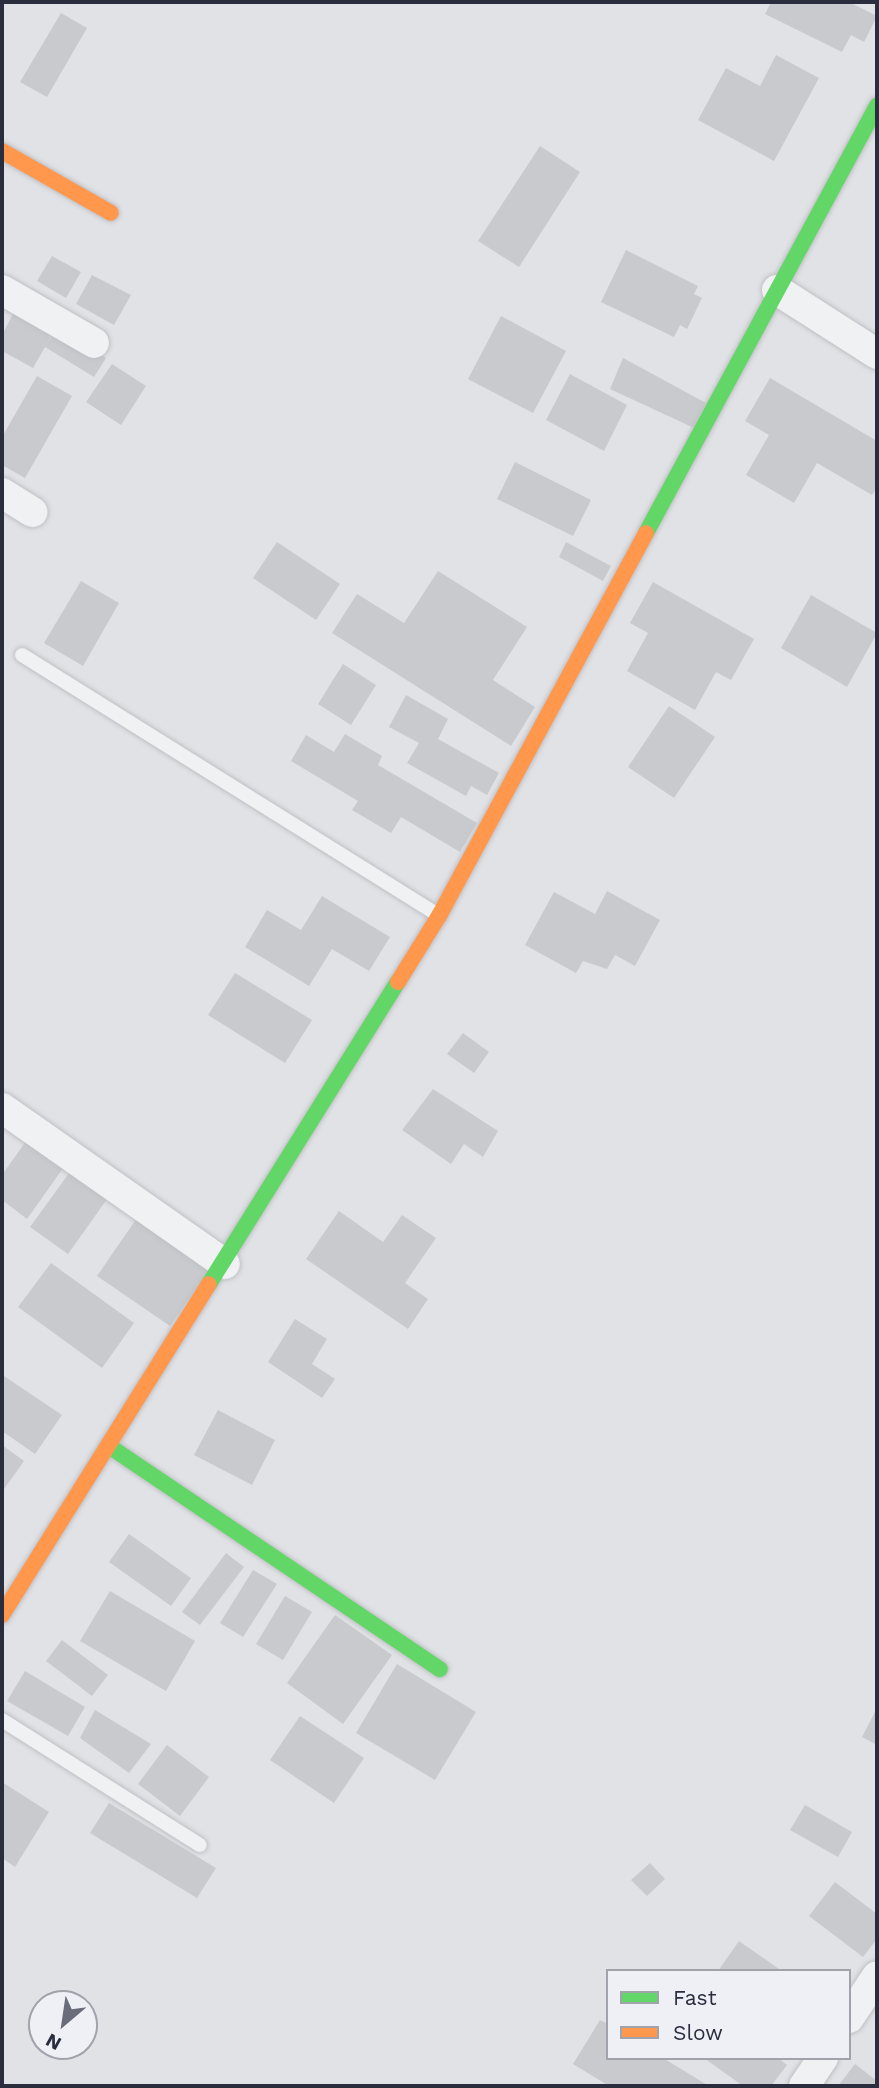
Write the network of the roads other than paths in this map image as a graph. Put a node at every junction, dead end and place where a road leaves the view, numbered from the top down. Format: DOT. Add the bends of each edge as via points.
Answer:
graph roads {
  1 [pos="877,105"];
  2 [pos="2,150"];
  3 [pos="111,214"];
  4 [pos="2,290"];
  5 [pos="778,290"];
  6 [pos="94,342"];
  7 [pos="877,354"];
  8 [pos="2,493"];
  9 [pos="33,512"];
  10 [pos="22,655"];
  11 [pos="439,916"];
  12 [pos="2,1108"];
  13 [pos="225,1264"];
  14 [pos="109,1446"];
  15 [pos="2,1615"];
  16 [pos="440,1669"];
  17 [pos="2,1720"];
  18 [pos="200,1845"];
  19 [pos="877,1976"];
  20 [pos="851,2015"];
  21 [pos="822,2060"];
  22 [pos="804,2086"];
  1 -- 5 [label="street"];
  2 -- 3 [label="street"];
  4 -- 6 [label="street"];
  5 -- 7 [label="street"];
  5 -- 11 [label="street"];
  8 -- 9 [label="street"];
  10 -- 11 [label="lane"];
  11 -- 13 [label="street"];
  12 -- 13 [label="street"];
  13 -- 14 [label="street"];
  14 -- 15 [label="street"];
  14 -- 16 [label="street"];
  17 -- 18 [label="lane"];
  19 -- 20 [label="street"];
  21 -- 22 [label="street"];
}
